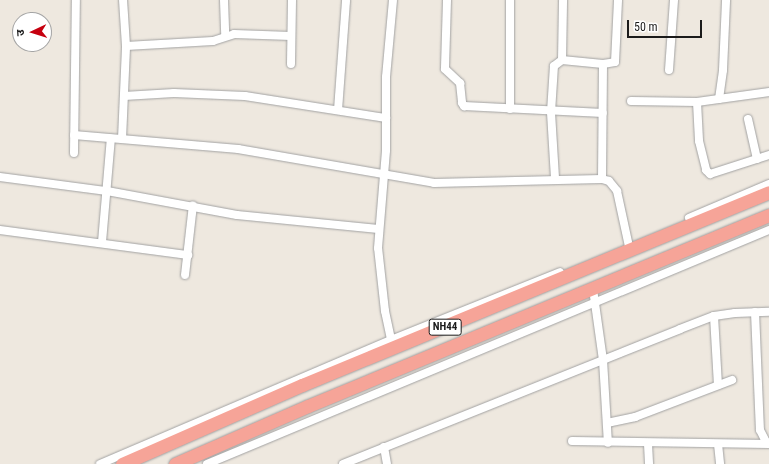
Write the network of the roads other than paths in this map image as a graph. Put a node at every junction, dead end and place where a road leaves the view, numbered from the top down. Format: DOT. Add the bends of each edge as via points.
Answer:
graph roads {
  1 [pos="76,0"];
  2 [pos="123,0"];
  3 [pos="224,0"];
  4 [pos="292,0"];
  5 [pos="346,0"];
  6 [pos="393,0"];
  7 [pos="447,0"];
  8 [pos="510,0"];
  9 [pos="563,0"];
  10 [pos="618,0"];
  11 [pos="674,0"];
  12 [pos="726,0"];
  13 [pos="225,36"];
  14 [pos="291,36"];
  15 [pos="126,46"];
  16 [pos="562,60"];
  17 [pos="291,64"];
  18 [pos="603,64"];
  19 [pos="669,70"];
  20 [pos="769,92"];
  21 [pos="124,96"];
  22 [pos="719,99"];
  23 [pos="631,101"];
  24 [pos="697,102"];
  25 [pos="510,109"];
  26 [pos="338,110"];
  27 [pos="551,112"];
  28 [pos="603,113"];
  29 [pos="386,118"];
  30 [pos="748,119"];
  31 [pos="74,135"];
  32 [pos="111,138"];
  33 [pos="122,139"];
  34 [pos="74,153"];
  35 [pos="769,155"];
  36 [pos="757,159"];
  37 [pos="384,176"];
  38 [pos="0,177"];
  39 [pos="555,178"];
  40 [pos="602,179"];
  41 [pos="769,184"];
  42 [pos="107,191"];
  43 [pos="769,192"];
  44 [pos="193,205"];
  45 [pos="769,215"];
  46 [pos="378,229"];
  47 [pos="0,230"];
  48 [pos="769,230"];
  49 [pos="102,242"];
  50 [pos="629,247"];
  51 [pos="188,255"];
  52 [pos="185,275"];
  53 [pos="593,289"];
  54 [pos="595,302"];
  55 [pos="755,312"];
  56 [pos="769,312"];
  57 [pos="714,316"];
  58 [pos="392,344"];
  59 [pos="603,360"];
  60 [pos="732,380"];
  61 [pos="718,385"];
  62 [pos="607,423"];
  63 [pos="572,441"];
  64 [pos="608,442"];
  65 [pos="648,444"];
  66 [pos="718,444"];
  67 [pos="769,444"];
  68 [pos="384,447"];
  69 [pos="100,464"];
  70 [pos="122,464"];
  71 [pos="175,464"];
  72 [pos="207,464"];
  73 [pos="343,464"];
  74 [pos="387,464"];
  75 [pos="649,464"];
  76 [pos="720,464"];
  1 -- 31 [label="street"];
  2 -- 15 [label="street"];
  3 -- 13 [label="street"];
  4 -- 14 [label="street"];
  5 -- 26 [label="street"];
  6 -- 29 [label="street"];
  7 -- 25 [label="street" via="444,65 448,74 460,83 462,103 470,108"];
  8 -- 25 [label="street"];
  9 -- 16 [label="street"];
  10 -- 18 [label="street" via="616,58 611,63"];
  11 -- 19 [label="street"];
  12 -- 22 [label="street"];
  13 -- 14 [label="street"];
  13 -- 15 [label="street" via="213,41"];
  14 -- 17 [label="street"];
  15 -- 21 [label="street"];
  16 -- 18 [label="street"];
  16 -- 27 [label="street" via="554,66"];
  18 -- 28 [label="street"];
  20 -- 22 [label="street"];
  21 -- 26 [label="street" via="174,93 245,96"];
  21 -- 33 [label="street"];
  22 -- 24 [label="street"];
  23 -- 24 [label="street"];
  24 -- 36 [label="street" via="697,127 706,170 714,174"];
  25 -- 27 [label="street"];
  26 -- 29 [label="street"];
  27 -- 28 [label="street"];
  27 -- 39 [label="street"];
  28 -- 40 [label="street"];
  29 -- 37 [label="street"];
  30 -- 36 [label="street"];
  31 -- 32 [label="street"];
  31 -- 34 [label="street"];
  32 -- 33 [label="street"];
  32 -- 42 [label="street"];
  33 -- 37 [label="street" via="238,149"];
  35 -- 36 [label="street"];
  37 -- 39 [label="street" via="434,183"];
  37 -- 46 [label="street"];
  38 -- 42 [label="street"];
  39 -- 40 [label="street"];
  40 -- 50 [label="street" via="608,181 617,191"];
  41 -- 50 [label="street"];
  42 -- 44 [label="street"];
  42 -- 49 [label="street"];
  43 -- 50 [label="highway, NH44"];
  44 -- 46 [label="street" via="278,220"];
  44 -- 51 [label="street"];
  45 -- 53 [label="highway, NH44"];
  46 -- 58 [label="street" via="380,277"];
  47 -- 49 [label="street"];
  48 -- 54 [label="street"];
  49 -- 51 [label="street"];
  50 -- 58 [label="highway, NH44"];
  51 -- 52 [label="street"];
  53 -- 54 [label="street"];
  53 -- 71 [label="highway, NH44" via="308,406"];
  54 -- 59 [label="street"];
  54 -- 72 [label="street"];
  55 -- 56 [label="street"];
  55 -- 57 [label="street"];
  55 -- 67 [label="street" via="760,430"];
  57 -- 59 [label="street"];
  57 -- 61 [label="street"];
  58 -- 69 [label="street"];
  58 -- 70 [label="highway, NH44"];
  59 -- 62 [label="street"];
  59 -- 68 [label="street"];
  60 -- 61 [label="street"];
  61 -- 62 [label="street" via="641,415"];
  62 -- 64 [label="street"];
  63 -- 64 [label="street"];
  64 -- 65 [label="street"];
  65 -- 66 [label="street"];
  65 -- 75 [label="street"];
  66 -- 67 [label="street"];
  66 -- 76 [label="street"];
  68 -- 73 [label="street"];
  68 -- 74 [label="street"];
}
